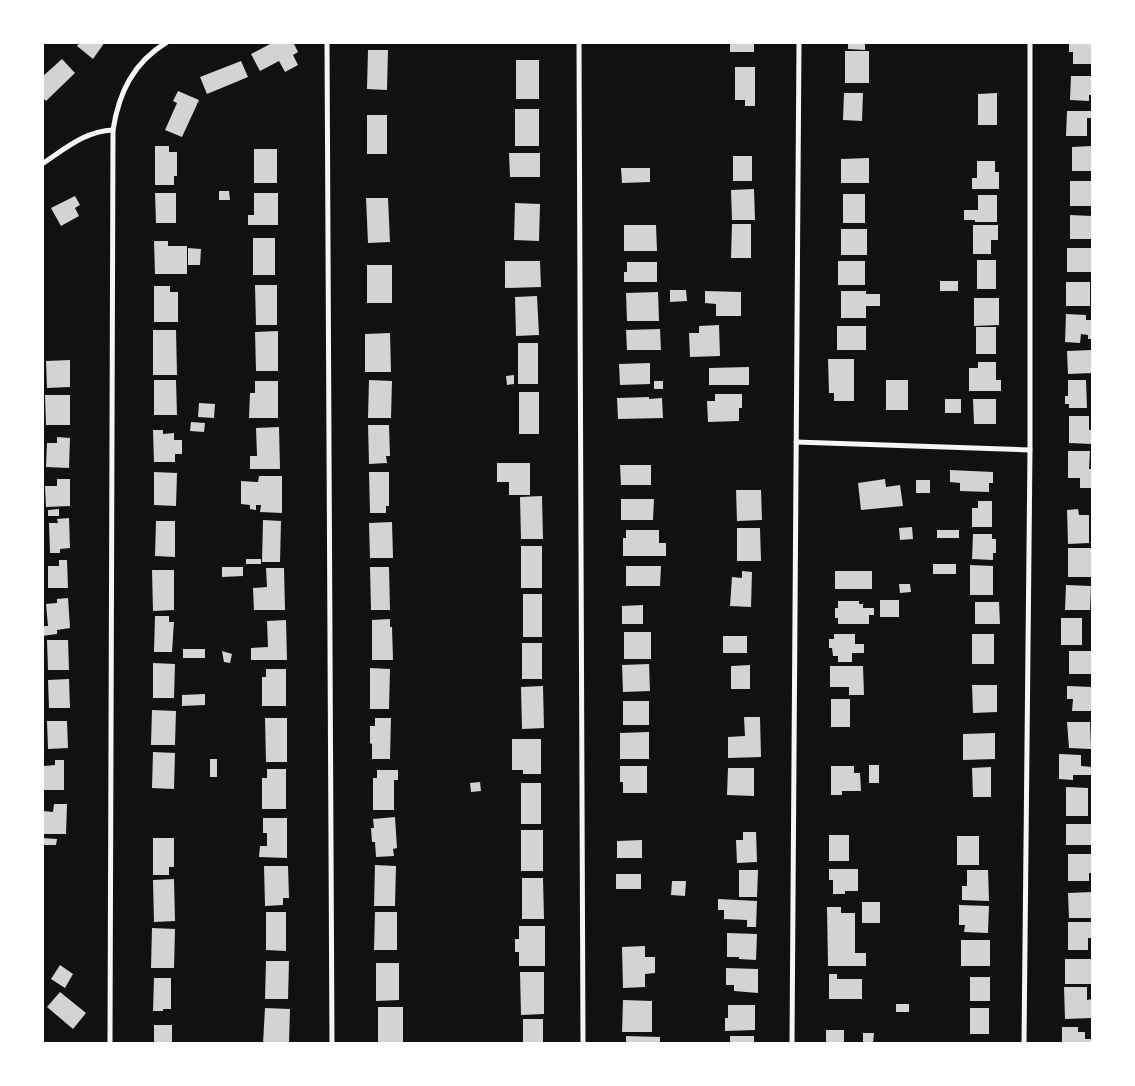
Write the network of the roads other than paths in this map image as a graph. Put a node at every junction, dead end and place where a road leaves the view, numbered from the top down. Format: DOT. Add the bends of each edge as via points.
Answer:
graph roads {
  1 [pos="167,42"];
  2 [pos="327,42"];
  3 [pos="579,42"];
  4 [pos="799,42"];
  5 [pos="1030,42"];
  6 [pos="113,130"];
  7 [pos="42,164"];
  8 [pos="796,442"];
  9 [pos="1030,450"];
  10 [pos="110,1044"];
  11 [pos="332,1044"];
  12 [pos="583,1044"];
  13 [pos="792,1044"];
  14 [pos="1024,1044"];
  1 -- 6 [label="street" via="138,66 126,85"];
  2 -- 11 [label="street"];
  3 -- 12 [label="street"];
  4 -- 8 [label="street"];
  5 -- 9 [label="street"];
  6 -- 7 [label="street" via="99,130 84,136"];
  6 -- 10 [label="street"];
  8 -- 9 [label="street"];
  8 -- 13 [label="street"];
  9 -- 14 [label="street"];
}
